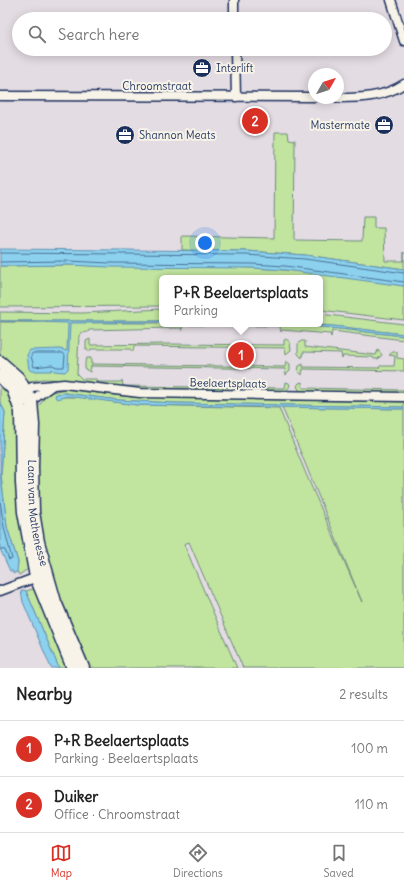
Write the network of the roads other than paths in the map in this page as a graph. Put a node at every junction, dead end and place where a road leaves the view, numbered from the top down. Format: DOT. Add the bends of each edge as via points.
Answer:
graph roads {
  1 [pos="234,0"];
  2 [pos="391,0"];
  3 [pos="234,12"];
  4 [pos="404,41"];
  5 [pos="235,56"];
  6 [pos="404,84"];
  7 [pos="0,96"];
  8 [pos="236,97"];
  9 [pos="308,98"];
  10 [pos="344,98"];
  11 [pos="0,362"];
  12 [pos="0,376"];
  13 [pos="53,385"];
  14 [pos="404,397"];
  15 [pos="25,398"];
  16 [pos="41,576"];
  17 [pos="0,591"];
  18 [pos="73,668"];
  19 [pos="83,668"];
  1 -- 3 [label="street"];
  2 -- 4 [label="street"];
  5 -- 8 [label="street"];
  6 -- 10 [label="street" via="374,96"];
  7 -- 8 [label="street, Chroomstraat"];
  8 -- 9 [label="street, Chroomstraat"];
  11 -- 15 [label="street, Laan van Mathenesse" via="18,378"];
  12 -- 15 [label="street, Laan van Mathenesse"];
  13 -- 14 [label="street, Beelaertsplaats" via="71,384 140,393"];
  13 -- 15 [label="street"];
  13 -- 15 [label="street, Beelaertsplaats" via="38,386"];
  15 -- 16 [label="street, Laan van Mathenesse" via="22,421 24,512"];
  16 -- 17 [label="street"];
  16 -- 18 [label="street, Laan van Mathenesse"];
  16 -- 19 [label="street, Laan van Mathenesse"];
}
